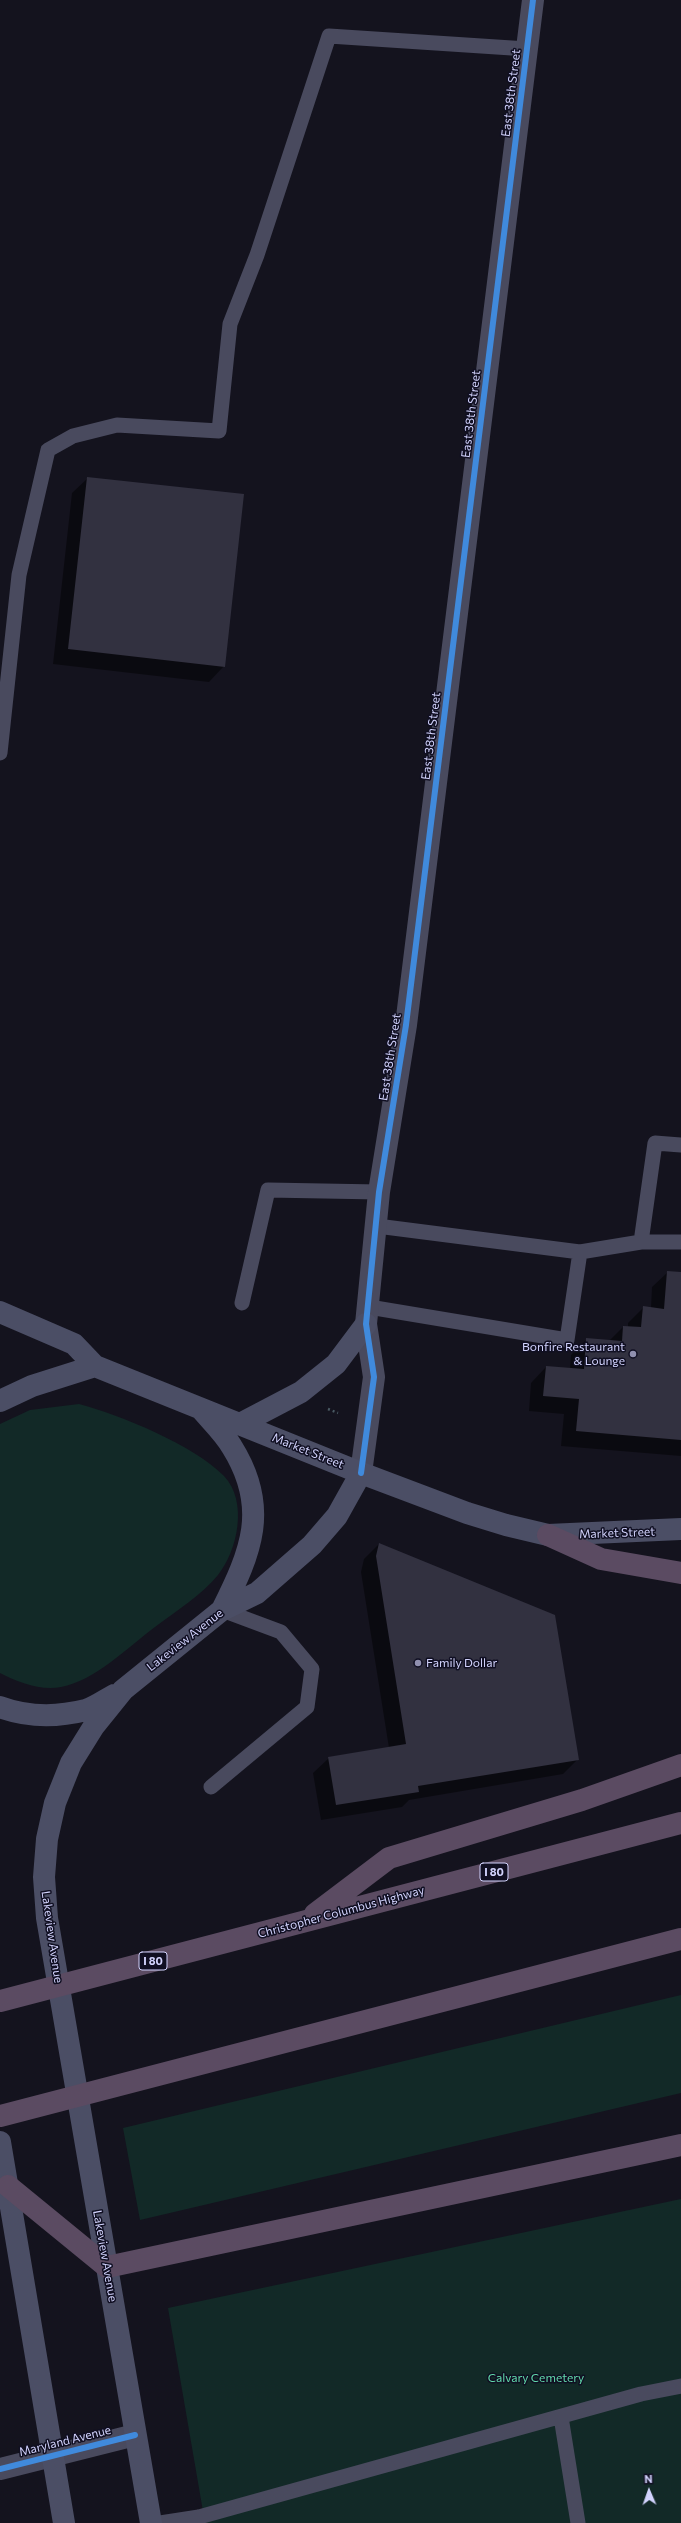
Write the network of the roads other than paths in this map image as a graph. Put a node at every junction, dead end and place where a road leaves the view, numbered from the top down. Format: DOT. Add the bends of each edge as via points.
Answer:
graph roads {
  1 [pos="533,0"];
  2 [pos="527,50"];
  3 [pos="0,753"];
  4 [pos="681,1145"];
  5 [pos="379,1192"];
  6 [pos="376,1226"];
  7 [pos="641,1242"];
  8 [pos="681,1242"];
  9 [pos="580,1252"];
  10 [pos="242,1303"];
  11 [pos="0,1312"];
  12 [pos="368,1316"];
  13 [pos="95,1366"];
  14 [pos="0,1401"];
  15 [pos="198,1406"];
  16 [pos="240,1424"];
  17 [pos="361,1473"];
  18 [pos="681,1529"];
  19 [pos="548,1535"];
  20 [pos="681,1573"];
  21 [pos="222,1610"];
  22 [pos="123,1690"];
  23 [pos="0,1707"];
  24 [pos="681,1765"];
  25 [pos="212,1788"];
  26 [pos="681,1822"];
  27 [pos="306,1921"];
  28 [pos="681,1938"];
  29 [pos="0,2001"];
  30 [pos="0,2116"];
  31 [pos="0,2142"];
  32 [pos="681,2145"];
  33 [pos="8,2186"];
  34 [pos="107,2267"];
  35 [pos="681,2386"];
  36 [pos="561,2417"];
  37 [pos="135,2435"];
  38 [pos="52,2455"];
  39 [pos="0,2469"];
  40 [pos="64,2523"];
  41 [pos="151,2523"];
  42 [pos="160,2523"];
  43 [pos="578,2523"];
  1 -- 2 [label="street, East 38th Street"];
  2 -- 3 [label="lane" via="329,36 257,255 230,324 219,431 117,426 73,436 48,450 19,575"];
  2 -- 5 [label="street, East 38th Street" via="406,1025"];
  4 -- 7 [label="lane" via="655,1143"];
  5 -- 6 [label="street, East 38th Street"];
  5 -- 10 [label="lane" via="268,1190"];
  6 -- 9 [label="lane"];
  6 -- 12 [label="street, East 38th Street"];
  7 -- 8 [label="lane"];
  7 -- 9 [label="lane"];
  9 -- 12 [label="lane" via="566,1340"];
  11 -- 13 [label="main road, Market Street" via="74,1344"];
  12 -- 16 [label="main road" via="336,1364 301,1392"];
  12 -- 17 [label="street, East 38th Street" via="374,1377"];
  13 -- 14 [label="main road" via="32,1386"];
  13 -- 15 [label="main road, Market Street"];
  15 -- 16 [label="main road, Market Street"];
  15 -- 21 [label="main road" via="232,1446 247,1478 252,1505 254,1532 246,1560"];
  16 -- 17 [label="main road, Market Street"];
  17 -- 19 [label="main road, Market Street" via="467,1514"];
  17 -- 21 [label="main road, Lakeview Avenue" via="337,1516 312,1546 257,1593"];
  18 -- 19 [label="main road, Market Street"];
  19 -- 20 [label="highway" via="601,1559"];
  21 -- 22 [label="main road, Lakeview Avenue"];
  21 -- 25 [label="lane" via="281,1632 312,1669 307,1708"];
  22 -- 23 [label="main road" via="87,1710 52,1715 26,1714"];
  22 -- 34 [label="main road, Lakeview Avenue" via="94,1726 71,1763 55,1803 46,1839 44,1877 47,1918"];
  24 -- 27 [label="highway" via="582,1800 389,1858"];
  26 -- 27 [label="highway, Christopher Columbus Highway / I 80"];
  27 -- 29 [label="highway, Christopher Columbus Highway / I 80"];
  28 -- 30 [label="highway"];
  31 -- 33 [label="main road"];
  32 -- 34 [label="highway"];
  33 -- 34 [label="highway"];
  33 -- 38 [label="main road"];
  34 -- 37 [label="main road, Lakeview Avenue"];
  35 -- 36 [label="lane" via="641,2394"];
  36 -- 42 [label="lane" via="199,2517"];
  36 -- 43 [label="lane"];
  37 -- 38 [label="street, Maryland Avenue"];
  37 -- 41 [label="main road, Lakeview Avenue"];
  38 -- 39 [label="street, Maryland Avenue"];
  38 -- 40 [label="main road"];
}
